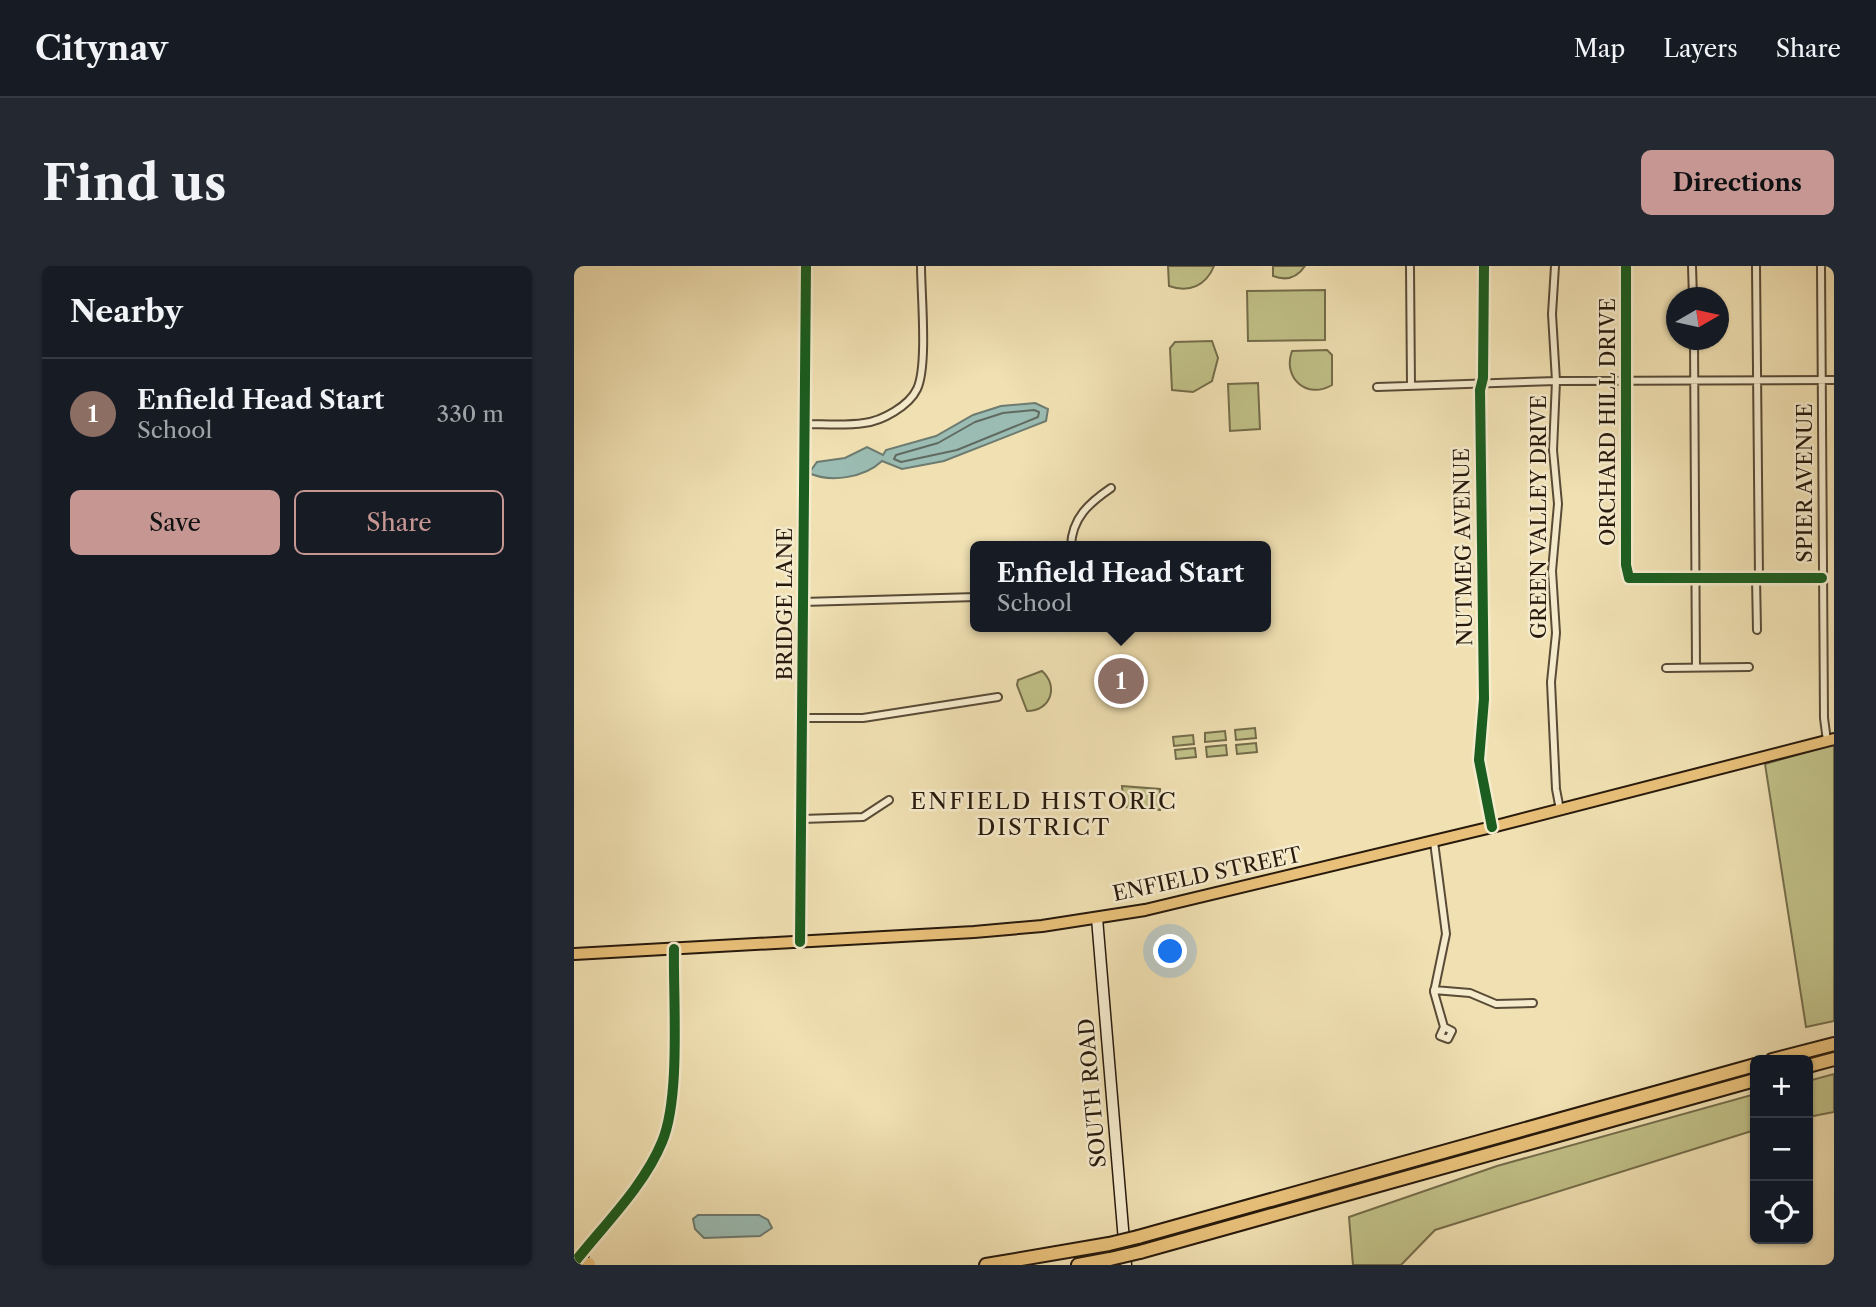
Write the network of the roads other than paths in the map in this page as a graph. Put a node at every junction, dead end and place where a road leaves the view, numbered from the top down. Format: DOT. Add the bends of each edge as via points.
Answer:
graph roads {
  1 [pos="806,266"];
  2 [pos="921,266"];
  3 [pos="1410,266"];
  4 [pos="1484,266"];
  5 [pos="1555,266"];
  6 [pos="1626,266"];
  7 [pos="1692,266"];
  8 [pos="1756,266"];
  9 [pos="1821,266"];
  10 [pos="1693,287"];
  11 [pos="1694,350"];
  12 [pos="1625,380"];
  13 [pos="1694,380"];
  14 [pos="1758,380"];
  15 [pos="1821,380"];
  16 [pos="1834,380"];
  17 [pos="1556,381"];
  18 [pos="1483,383"];
  19 [pos="1411,386"];
  20 [pos="1377,387"];
  21 [pos="805,424"];
  22 [pos="1111,488"];
  23 [pos="1071,541"];
  24 [pos="1695,578"];
  25 [pos="1758,578"];
  26 [pos="1822,578"];
  27 [pos="970,597"];
  28 [pos="803,602"];
  29 [pos="1756,630"];
  30 [pos="1696,667"];
  31 [pos="1749,667"];
  32 [pos="1666,668"];
  33 [pos="998,697"];
  34 [pos="803,719"];
  35 [pos="1831,740"];
  36 [pos="889,800"];
  37 [pos="1560,810"];
  38 [pos="802,819"];
  39 [pos="1492,827"];
  40 [pos="1433,842"];
  41 [pos="1097,918"];
  42 [pos="800,943"];
  43 [pos="674,949"];
  44 [pos="574,954"];
  45 [pos="1434,990"];
  46 [pos="1533,1003"];
  47 [pos="1444,1027"];
  48 [pos="1834,1044"];
  49 [pos="1791,1055"];
  50 [pos="1834,1059"];
  51 [pos="1813,1065"];
  52 [pos="1750,1066"];
  53 [pos="1750,1081"];
  54 [pos="574,1263"];
  55 [pos="589,1264"];
  56 [pos="598,1265"];
  57 [pos="986,1265"];
  58 [pos="1078,1265"];
  59 [pos="1126,1265"];
  1 -- 21 [label="street, BRIDGE LANE"];
  2 -- 21 [label="street" via="920,381 913,396 877,420"];
  3 -- 19 [label="street"];
  4 -- 18 [label="street, NUTMEG AVENUE"];
  5 -- 17 [label="street, GREEN VALLEY DRIVE" via="1552,330"];
  6 -- 12 [label="street, ORCHARD HILL DRIVE"];
  7 -- 10 [label="street"];
  8 -- 14 [label="street"];
  9 -- 15 [label="street, SPIER AVENUE"];
  11 -- 13 [label="street"];
  12 -- 13 [label="street"];
  12 -- 17 [label="street"];
  12 -- 24 [label="street, ORCHARD HILL DRIVE" via="1629,578"];
  13 -- 14 [label="street"];
  13 -- 24 [label="street"];
  14 -- 15 [label="street"];
  14 -- 25 [label="street"];
  15 -- 16 [label="street"];
  15 -- 26 [label="street, SPIER AVENUE"];
  17 -- 18 [label="street"];
  17 -- 37 [label="street, GREEN VALLEY DRIVE" via="1553,450 1558,504 1552,571 1556,633 1551,682"];
  18 -- 19 [label="street"];
  18 -- 39 [label="street, NUTMEG AVENUE" via="1484,699 1479,760"];
  19 -- 20 [label="street"];
  21 -- 28 [label="street, BRIDGE LANE"];
  22 -- 23 [label="street" via="1082,511"];
  24 -- 25 [label="street"];
  24 -- 30 [label="street"];
  25 -- 26 [label="street"];
  25 -- 29 [label="street"];
  26 -- 35 [label="street, SPIER AVENUE" via="1824,718"];
  27 -- 28 [label="street"];
  28 -- 34 [label="street, BRIDGE LANE"];
  30 -- 31 [label="street"];
  30 -- 32 [label="street"];
  33 -- 34 [label="street" via="863,718"];
  34 -- 38 [label="street, BRIDGE LANE"];
  35 -- 37 [label="main road, ENFIELD STREET"];
  36 -- 38 [label="street" via="863,817"];
  37 -- 39 [label="main road, ENFIELD STREET"];
  38 -- 42 [label="street, BRIDGE LANE"];
  39 -- 40 [label="main road, ENFIELD STREET"];
  40 -- 41 [label="main road, ENFIELD STREET"];
  40 -- 45 [label="street" via="1446,934"];
  41 -- 42 [label="main road, ENFIELD STREET" via="981,932"];
  41 -- 59 [label="main road, SOUTH ROAD"];
  42 -- 43 [label="main road, ENFIELD STREET"];
  43 -- 44 [label="main road, ENFIELD STREET"];
  43 -- 54 [label="main road" via="672,1098 667,1129 650,1165"];
  45 -- 46 [label="street" via="1469,993 1496,1004"];
  45 -- 47 [label="street"];
  48 -- 49 [label="highway"];
  50 -- 51 [label="highway"];
  52 -- 57 [label="highway, bridge" via="1138,1237"];
  53 -- 58 [label="highway, bridge" via="1140,1252"];
  54 -- 55 [label="highway, bridge"];
  55 -- 56 [label="highway"];
}
